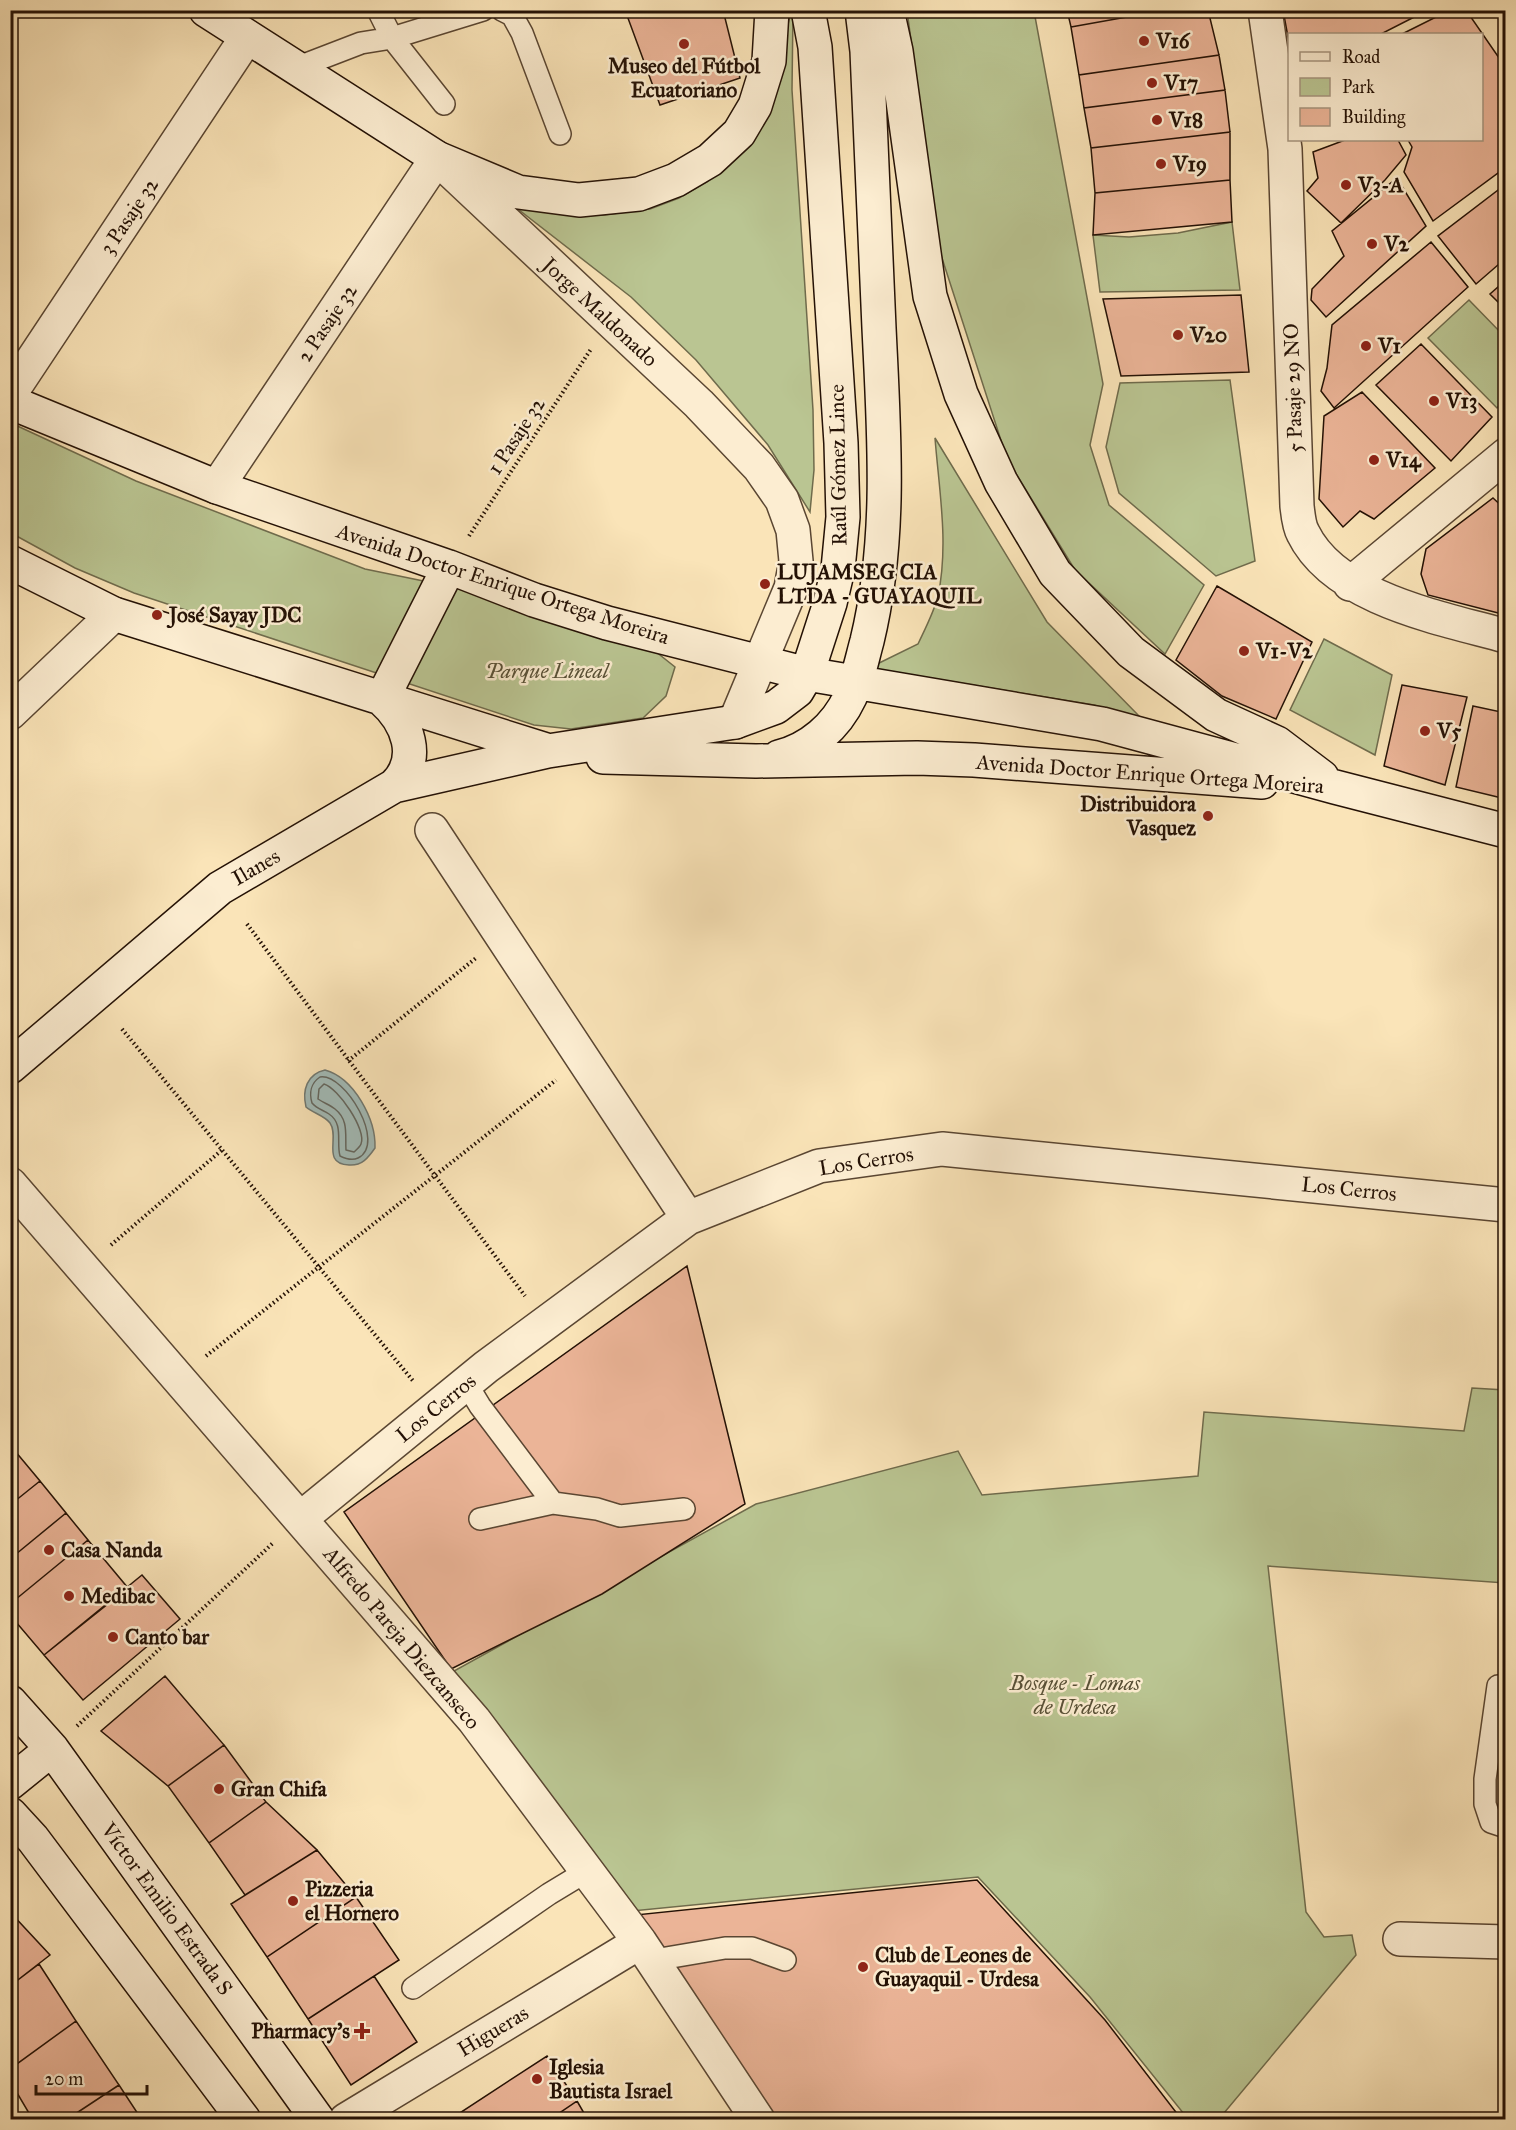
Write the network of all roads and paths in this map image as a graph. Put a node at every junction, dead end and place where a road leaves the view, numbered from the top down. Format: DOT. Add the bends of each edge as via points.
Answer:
graph roads {
  1 [pos="206,10"];
  2 [pos="378,10"];
  3 [pos="483,10"];
  4 [pos="502,10"];
  5 [pos="772,10"];
  6 [pos="807,10"];
  7 [pos="862,10"];
  8 [pos="887,10"];
  9 [pos="1265,10"];
  10 [pos="247,37"];
  11 [pos="392,38"];
  12 [pos="296,68"];
  13 [pos="444,104"];
  14 [pos="560,134"];
  15 [pos="437,158"];
  16 [pos="609,321"];
  17 [pos="10,394"];
  18 [pos="10,402"];
  19 [pos="1506,455"];
  20 [pos="217,487"];
  21 [pos="10,562"];
  22 [pos="449,567"];
  23 [pos="1350,584"];
  24 [pos="114,614"];
  25 [pos="1506,636"];
  26 [pos="759,662"];
  27 [pos="807,674"];
  28 [pos="855,682"];
  29 [pos="382,699"];
  30 [pos="10,713"];
  31 [pos="735,722"];
  32 [pos="826,730"];
  33 [pos="548,751"];
  34 [pos="855,759"];
  35 [pos="756,761"];
  36 [pos="394,786"];
  37 [pos="1335,787"];
  38 [pos="432,830"];
  39 [pos="1506,831"];
  40 [pos="247,924"];
  41 [pos="502,937"];
  42 [pos="122,1029"];
  43 [pos="582,1059"];
  44 [pos="348,1061"];
  45 [pos="10,1067"];
  46 [pos="222,1150"];
  47 [pos="435,1175"];
  48 [pos="10,1184"];
  49 [pos="1506,1205"];
  50 [pos="688,1218"];
  51 [pos="319,1268"];
  52 [pos="84,1269"];
  53 [pos="545,1323"];
  54 [pos="179,1378"];
  55 [pos="466,1383"];
  56 [pos="435,1408"];
  57 [pos="553,1503"];
  58 [pos="684,1509"];
  59 [pos="300,1518"];
  60 [pos="480,1519"];
  61 [pos="1498,1686"];
  62 [pos="10,1702"];
  63 [pos="52,1749"];
  64 [pos="10,1783"];
  65 [pos="10,1814"];
  66 [pos="1506,1827"];
  67 [pos="587,1871"];
  68 [pos="1400,1939"];
  69 [pos="1506,1942"];
  70 [pos="648,1953"];
  71 [pos="785,1960"];
  72 [pos="413,1988"];
  73 [pos="244,2120"];
  74 [pos="318,2120"];
  75 [pos="346,2120"];
  76 [pos="758,2120"];
  1 -- 10 [label="main road, Jorge Maldonado"];
  2 -- 11 [label="lane"];
  3 -- 11 [label="lane"];
  4 -- 14 [label="lane" via="512,15 522,33"];
  5 -- 15 [label="main road" via="769,61 755,106 739,133 710,160 676,180 639,194 579,200 518,192"];
  6 -- 27 [label="main road, Raúl Gómez Lince" via="815,47 842,443 843,517 838,569"];
  7 -- 28 [label="main road, Raúl Gómez Lince" via="885,499 880,575"];
  8 -- 37 [label="main road" via="898,62 930,296 961,394 1001,482 1055,573 1131,652 1216,715 1277,743"];
  9 -- 23 [label="main road, 5 Pasaje 29 NO" via="1286,149 1297,507 1302,533 1319,556"];
  10 -- 12 [label="main road, Jorge Maldonado"];
  10 -- 17 [label="main road, 3 Pasaje 32"];
  11 -- 12 [label="lane" via="361,43"];
  11 -- 13 [label="lane"];
  12 -- 15 [label="main road, Jorge Maldonado"];
  15 -- 16 [label="main road, Jorge Maldonado"];
  15 -- 20 [label="main road, 2 Pasaje 32"];
  16 -- 22 [label="path, 1 Pasaje 32"];
  16 -- 26 [label="main road, Jorge Maldonado" via="731,437 782,500 793,530 795,573"];
  18 -- 20 [label="main road, Avenida Doctor Enrique Ortega Moreira"];
  19 -- 23 [label="main road"];
  20 -- 22 [label="main road, Avenida Doctor Enrique Ortega Moreira"];
  21 -- 24 [label="main road, Avenida Doctor Enrique Ortega Moreira"];
  22 -- 26 [label="main road, Avenida Doctor Enrique Ortega Moreira" via="607,623"];
  22 -- 29 [label="main road"];
  23 -- 25 [label="main road, 5 Pasaje 29 NO" via="1399,606"];
  24 -- 29 [label="main road, Avenida Doctor Enrique Ortega Moreira"];
  24 -- 30 [label="main road"];
  26 -- 27 [label="main road, Avenida Doctor Enrique Ortega Moreira"];
  26 -- 31 [label="main road, Jorge Maldonado"];
  27 -- 28 [label="main road, Avenida Doctor Enrique Ortega Moreira"];
  27 -- 31 [label="main road, Raúl Gómez Lince" via="785,702"];
  27 -- 32 [label="main road" via="811,702"];
  28 -- 32 [label="main road, Raúl Gómez Lince" via="846,704"];
  28 -- 37 [label="main road, Avenida Doctor Enrique Ortega Moreira" via="1102,724"];
  29 -- 33 [label="main road, Avenida Doctor Enrique Ortega Moreira"];
  29 -- 36 [label="main road" via="400,719 409,743 408,766"];
  31 -- 33 [label="main road, Raúl Gómez Lince"];
  32 -- 34 [label="main road"];
  32 -- 35 [label="main road, Raúl Gómez Lince" via="801,749"];
  33 -- 35 [label="main road, Avenida Doctor Enrique Ortega Moreira" via="637,759"];
  33 -- 36 [label="main road, Ilanes"];
  34 -- 35 [label="main road, Avenida Doctor Enrique Ortega Moreira"];
  34 -- 37 [label="main road, Avenida Doctor Enrique Ortega Moreira" via="974,760"];
  36 -- 45 [label="main road, Ilanes" via="220,888"];
  37 -- 39 [label="main road"];
  38 -- 41 [label="main road"];
  40 -- 44 [label="path"];
  41 -- 43 [label="main road"];
  41 -- 44 [label="path"];
  42 -- 46 [label="path"];
  43 -- 47 [label="path"];
  43 -- 50 [label="main road"];
  44 -- 47 [label="path"];
  46 -- 51 [label="path"];
  46 -- 52 [label="path"];
  47 -- 51 [label="path"];
  47 -- 53 [label="path"];
  48 -- 52 [label="main road, Alfredo Pareja Diezcanseco"];
  49 -- 50 [label="main road, Los Cerros" via="942,1149 819,1167"];
  50 -- 53 [label="main road, Los Cerros"];
  51 -- 54 [label="path"];
  51 -- 56 [label="path"];
  52 -- 54 [label="main road, Alfredo Pareja Diezcanseco"];
  53 -- 55 [label="main road, Los Cerros"];
  54 -- 59 [label="main road, Alfredo Pareja Diezcanseco"];
  55 -- 56 [label="main road, Los Cerros"];
  55 -- 57 [label="lane"];
  56 -- 59 [label="main road, Los Cerros"];
  57 -- 58 [label="lane" via="620,1515"];
  57 -- 60 [label="lane"];
  59 -- 63 [label="path"];
  59 -- 67 [label="main road, Alfredo Pareja Diezcanseco" via="474,1720"];
  61 -- 66 [label="lane" via="1485,1804 1491,1822"];
  62 -- 63 [label="main road, Víctor Emilio Estrada S"];
  63 -- 64 [label="main road"];
  63 -- 74 [label="main road, Víctor Emilio Estrada S"];
  65 -- 73 [label="main road" via="33,1839"];
  67 -- 70 [label="main road, Alfredo Pareja Diezcanseco"];
  67 -- 72 [label="lane"];
  68 -- 69 [label="main road"];
  70 -- 71 [label="lane" via="666,1958 725,1948 752,1948"];
  70 -- 75 [label="main road, Higueras"];
  70 -- 76 [label="main road, Alfredo Pareja Diezcanseco"];
}
